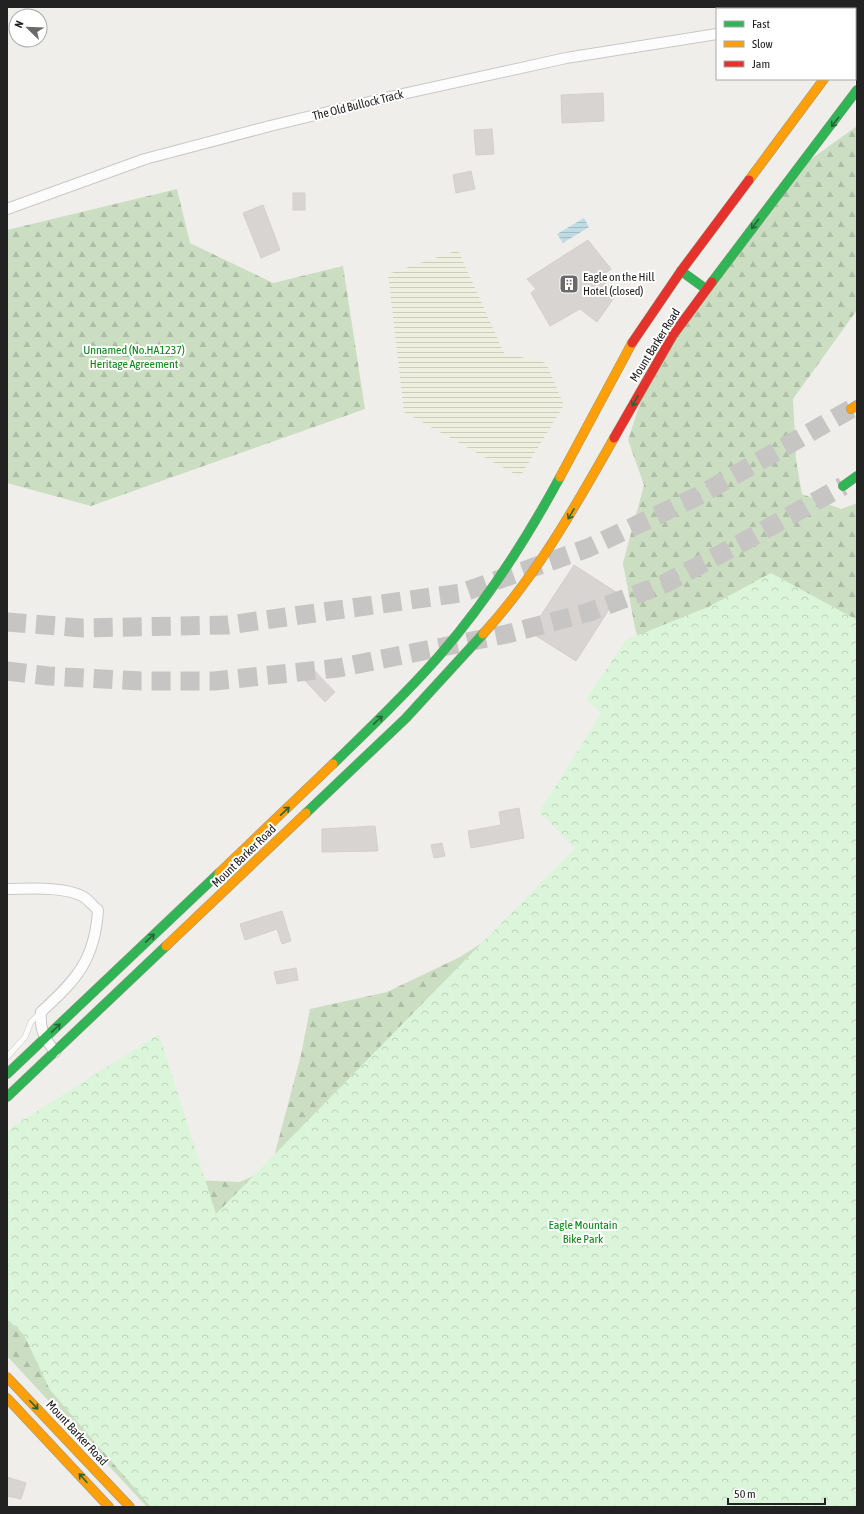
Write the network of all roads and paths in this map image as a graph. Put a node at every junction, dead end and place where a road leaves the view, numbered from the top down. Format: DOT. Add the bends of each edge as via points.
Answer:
graph roads {
  1 [pos="716,34"];
  2 [pos="823,80"];
  3 [pos="857,90"];
  4 [pos="7,209"];
  5 [pos="681,271"];
  6 [pos="706,289"];
  7 [pos="857,476"];
  8 [pos="843,486"];
  9 [pos="483,619"];
  10 [pos="7,889"];
  11 [pos="41,1012"];
  12 [pos="45,1039"];
  13 [pos="55,1052"];
  14 [pos="7,1057"];
  15 [pos="7,1074"];
  16 [pos="7,1097"];
  17 [pos="7,1377"];
  18 [pos="7,1398"];
  19 [pos="109,1507"];
  20 [pos="130,1507"];
  1 -- 4 [label="street, The Old Bullock Track" via="566,58 270,126 145,158"];
  2 -- 5 [label="main road, Mount Barker Road"];
  3 -- 6 [label="main road, Mount Barker Road, one-way"];
  5 -- 6 [label="main road"];
  5 -- 9 [label="main road, Mount Barker Road" via="625,354"];
  6 -- 9 [label="main road, Mount Barker Road, one-way" via="649,375 561,532 524,586"];
  7 -- 8 [label="main road"];
  12 -- 9 [label="main road, Mount Barker Road, one-way" via="309,788 401,697 440,654"];
  9 -- 13 [label="main road, Mount Barker Road" via="406,718"];
  10 -- 11 [label="street" via="75,893 98,910 97,925 83,968 64,991"];
  11 -- 12 [label="street" via="40,1022"];
  11 -- 14 [label="lane" via="31,1022 25,1037"];
  12 -- 13 [label="street"];
  12 -- 15 [label="main road, Mount Barker Road"];
  13 -- 16 [label="main road, Mount Barker Road"];
  17 -- 20 [label="main road, Mount Barker Road, one-way"];
  19 -- 18 [label="main road, one-way"];
}
